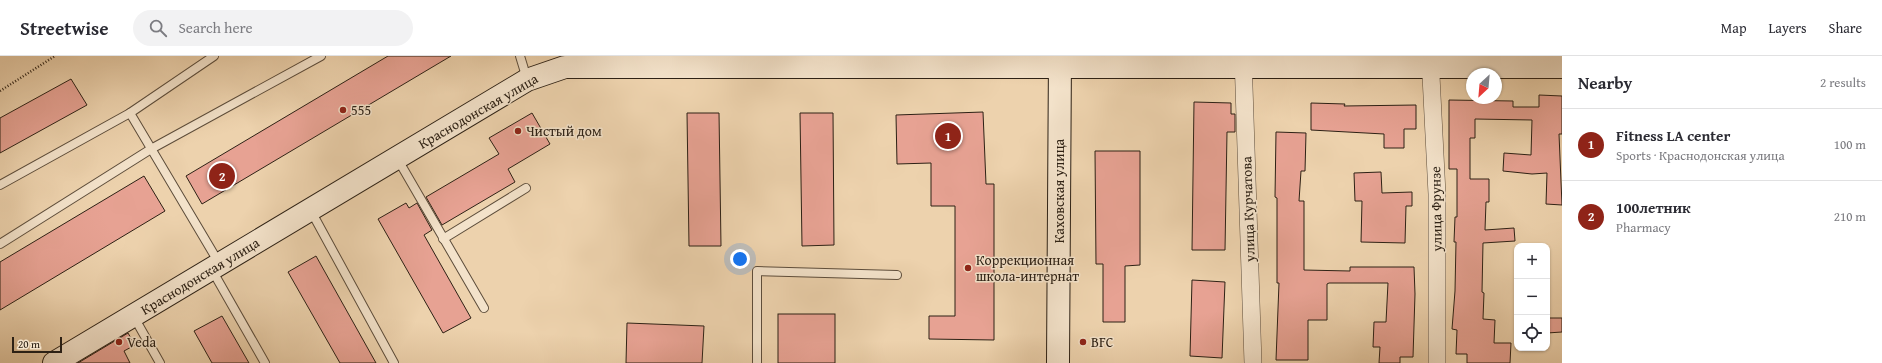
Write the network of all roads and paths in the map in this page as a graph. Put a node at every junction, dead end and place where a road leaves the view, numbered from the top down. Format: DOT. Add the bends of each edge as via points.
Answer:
graph roads {
  1 [pos="55,56"];
  2 [pos="214,56"];
  3 [pos="321,56"];
  4 [pos="520,56"];
  5 [pos="809,61"];
  6 [pos="1060,61"];
  7 [pos="1430,61"];
  8 [pos="1243,62"];
  9 [pos="1562,67"];
  10 [pos="527,80"];
  11 [pos="0,91"];
  12 [pos="130,113"];
  13 [pos="151,149"];
  14 [pos="397,158"];
  15 [pos="0,185"];
  16 [pos="526,188"];
  17 [pos="310,210"];
  18 [pos="443,239"];
  19 [pos="0,244"];
  20 [pos="215,266"];
  21 [pos="897,275"];
  22 [pos="484,308"];
  23 [pos="133,316"];
  24 [pos="54,363"];
  25 [pos="160,363"];
  26 [pos="265,363"];
  27 [pos="394,363"];
  28 [pos="757,363"];
  29 [pos="1058,363"];
  30 [pos="1253,363"];
  31 [pos="1437,363"];
  1 -- 11 [label="path"];
  2 -- 12 [label="lane"];
  3 -- 13 [label="lane"];
  4 -- 10 [label="lane"];
  5 -- 6 [label="street, Краснодонская улица"];
  5 -- 10 [label="street, Краснодонская улица" via="565,68"];
  6 -- 8 [label="street, Краснодонская улица"];
  6 -- 29 [label="street, Каховская улица"];
  7 -- 8 [label="street, Краснодонская улица"];
  7 -- 9 [label="street, Краснодонская улица"];
  7 -- 31 [label="street, улица Фрунзе" via="1437,194"];
  8 -- 30 [label="street, улица Курчатова"];
  10 -- 14 [label="street, Краснодонская улица"];
  12 -- 13 [label="lane"];
  12 -- 15 [label="lane"];
  13 -- 19 [label="lane"];
  13 -- 20 [label="lane"];
  14 -- 17 [label="street, Краснодонская улица"];
  14 -- 18 [label="lane"];
  16 -- 18 [label="lane"];
  17 -- 20 [label="street, Краснодонская улица"];
  17 -- 27 [label="lane"];
  18 -- 22 [label="lane"];
  20 -- 23 [label="street, Краснодонская улица"];
  20 -- 26 [label="lane"];
  21 -- 28 [label="lane" via="757,271"];
  23 -- 24 [label="street, Краснодонская улица"];
  23 -- 25 [label="lane"];
}
